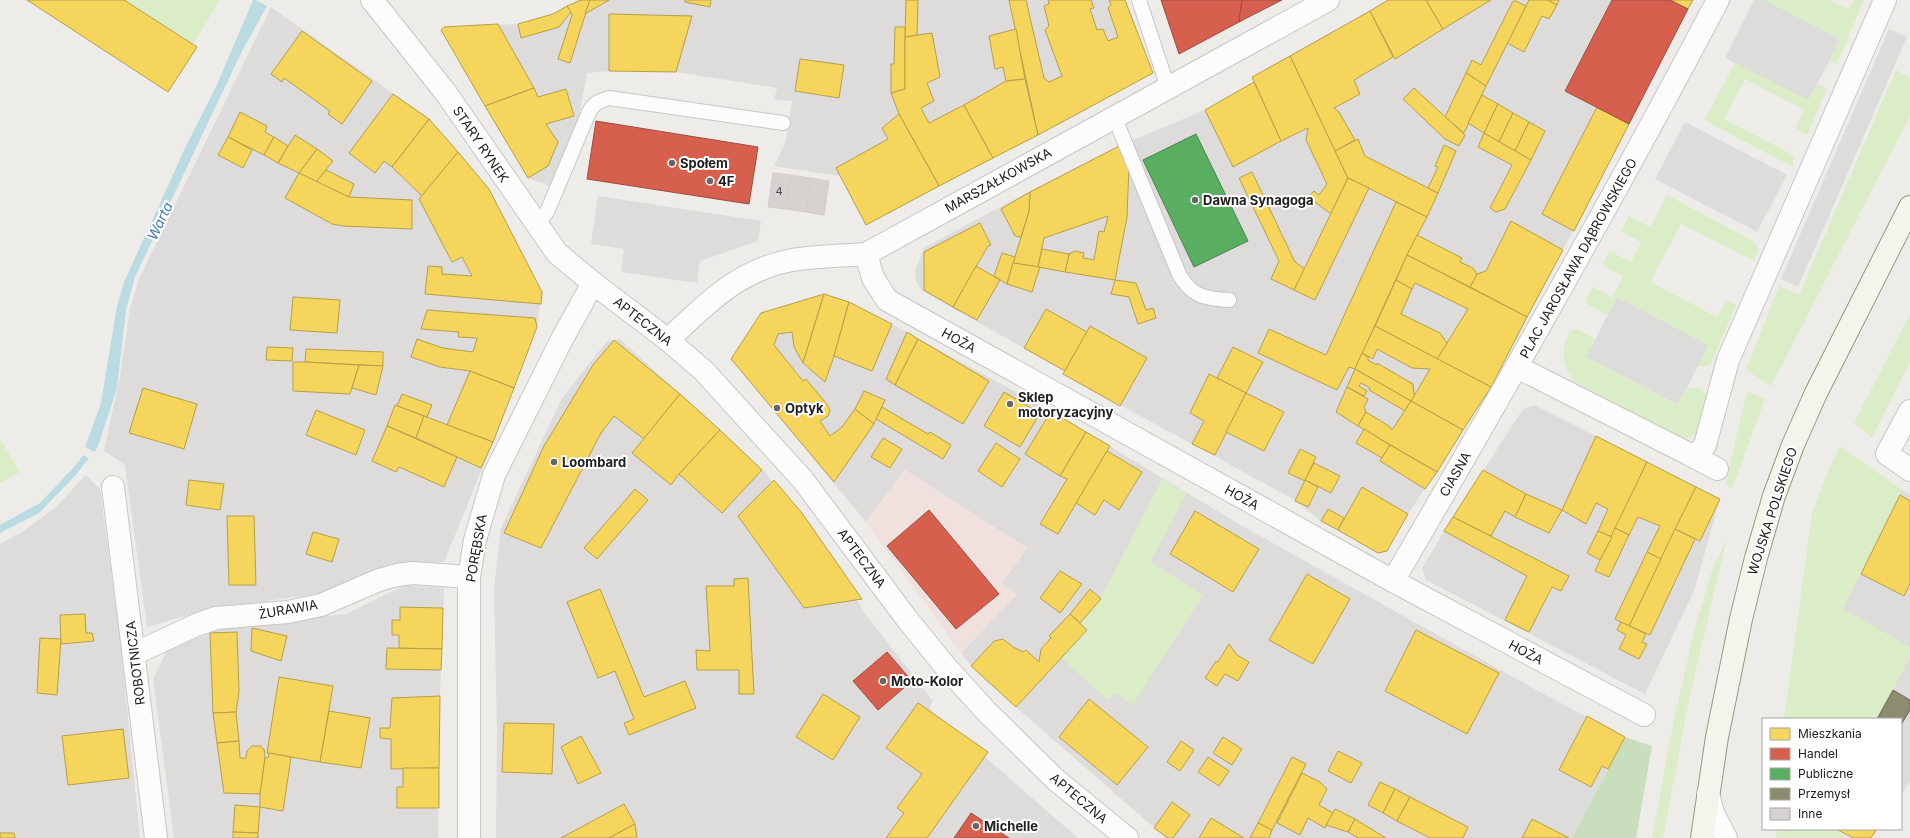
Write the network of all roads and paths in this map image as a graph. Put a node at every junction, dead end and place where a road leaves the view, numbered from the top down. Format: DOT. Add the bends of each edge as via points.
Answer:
graph roads {
  1 [pos="372,0"];
  2 [pos="1139,0"];
  3 [pos="1328,0"];
  4 [pos="1718,0"];
  5 [pos="1885,0"];
  6 [pos="1168,88"];
  7 [pos="1114,116"];
  8 [pos="783,123"];
  9 [pos="1910,207"];
  10 [pos="536,225"];
  11 [pos="866,254"];
  12 [pos="594,283"];
  13 [pos="1229,300"];
  14 [pos="668,340"];
  15 [pos="1517,367"];
  16 [pos="1910,410"];
  17 [pos="1689,454"];
  18 [pos="1717,469"];
  19 [pos="1910,470"];
  20 [pos="113,487"];
  21 [pos="469,577"];
  22 [pos="1393,581"];
  23 [pos="134,654"];
  24 [pos="1644,715"];
  25 [pos="1708,794"];
  26 [pos="156,838"];
  27 [pos="469,838"];
  28 [pos="1127,838"];
  29 [pos="1702,838"];
  30 [pos="1726,838"];
  1 -- 10 [label="street, STARY RYNEK" via="446,93"];
  2 -- 6 [label="lane"];
  3 -- 6 [label="street, MARSZAŁKOWSKA"];
  4 -- 15 [label="street, PLAC JAROSŁAWA DĄBROWSKIEGO" via="1645,138"];
  5 -- 17 [label="street" via="1728,360 1705,445 1698,454"];
  6 -- 7 [label="street, MARSZAŁKOWSKA"];
  7 -- 11 [label="street, MARSZAŁKOWSKA"];
  7 -- 13 [label="lane" via="1185,284 1195,294"];
  8 -- 10 [label="lane" via="609,98 599,100 589,112 547,212"];
  9 -- 25 [label="main road, WOJSKA POLSKIEGO" via="1816,394 1774,496 1741,619"];
  10 -- 12 [label="street, STARY RYNEK" via="557,253"];
  11 -- 14 [label="street, MARSZAŁKOWSKA" via="792,260 760,270 720,291"];
  11 -- 22 [label="street, HOŻA" via="873,278 886,300"];
  12 -- 14 [label="street, APTECZNA"];
  12 -- 21 [label="street, PORĘBSKA" via="561,341 494,475 475,540"];
  14 -- 28 [label="street, APTECZNA" via="704,371 803,480 912,625 986,711 1056,780"];
  15 -- 17 [label="street, PLAC JAROSŁAWA DĄBROWSKIEGO"];
  15 -- 22 [label="street, CIASNA"];
  16 -- 19 [label="street" via="1887,454"];
  17 -- 18 [label="street, PLAC JAROSŁAWA DĄBROWSKIEGO"];
  20 -- 23 [label="street, ROBOTNICZA"];
  21 -- 23 [label="street, ŻURAWIA" via="414,573 397,575 321,605 288,612 216,618"];
  21 -- 27 [label="street, PORĘBSKA"];
  22 -- 24 [label="street, HOŻA"];
  23 -- 26 [label="street, ROBOTNICZA"];
  25 -- 29 [label="main road, WOJSKA POLSKIEGO"];
  25 -- 30 [label="street" via="1713,813"];
}
